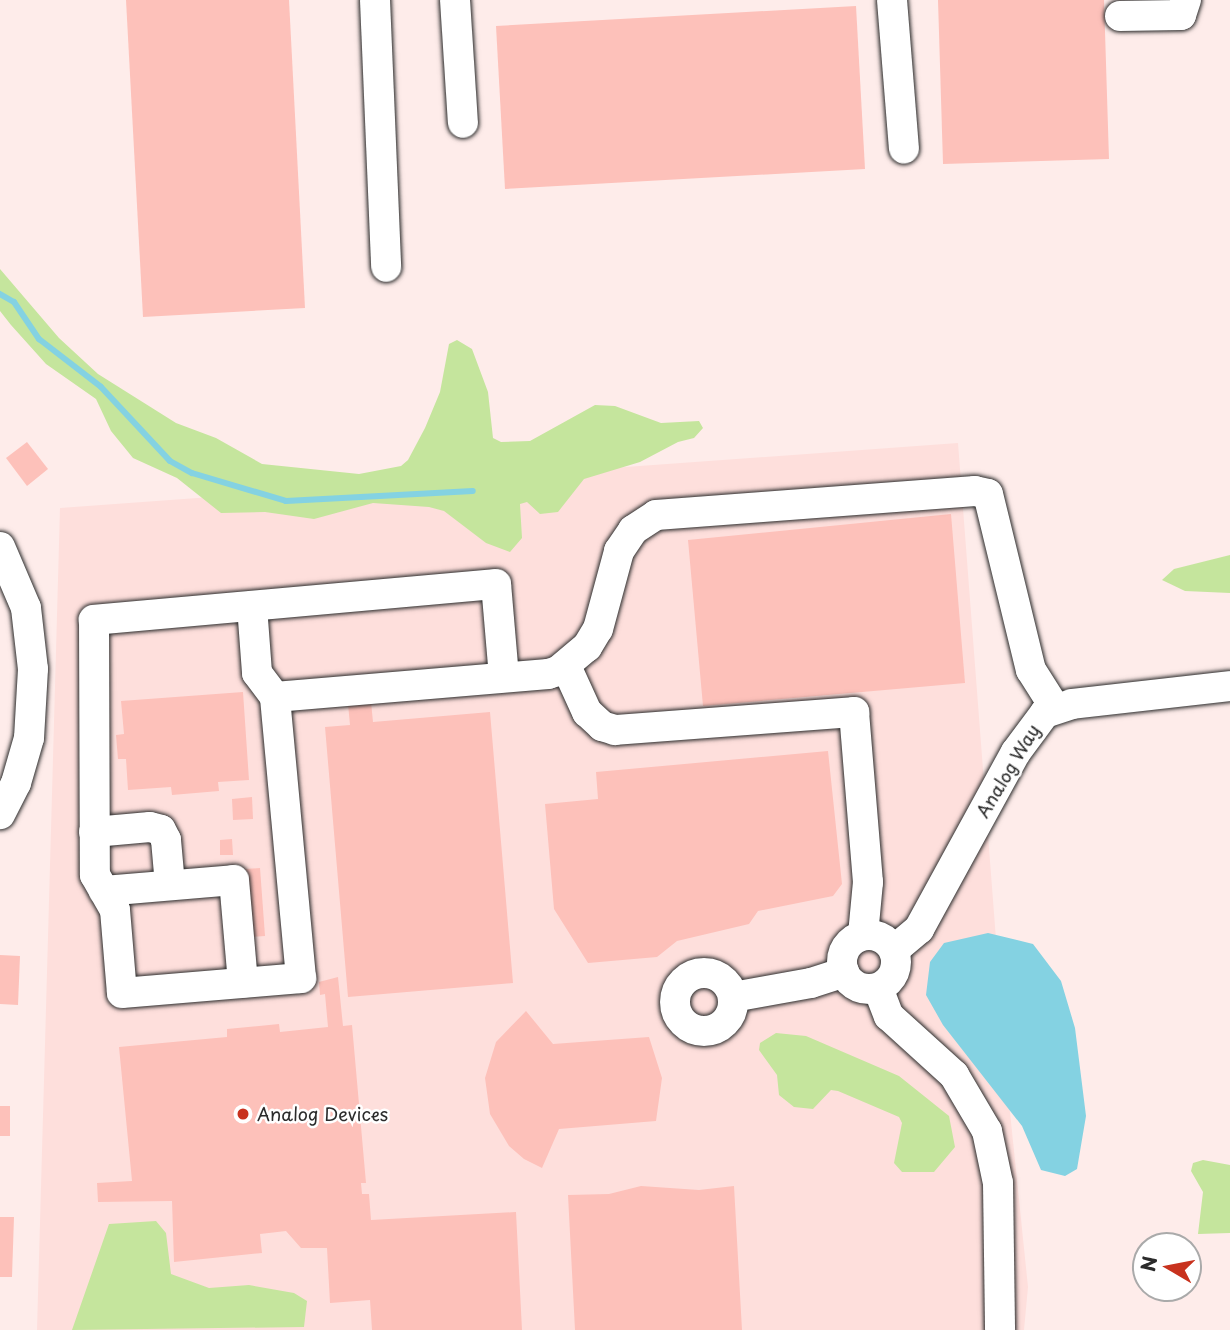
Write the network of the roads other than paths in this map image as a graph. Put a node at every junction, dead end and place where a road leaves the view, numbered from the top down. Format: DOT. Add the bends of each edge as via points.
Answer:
graph roads {
  1 [pos="375,0"];
  2 [pos="455,0"];
  3 [pos="892,0"];
  4 [pos="1186,0"];
  5 [pos="1120,16"];
  6 [pos="463,123"];
  7 [pos="904,149"];
  8 [pos="386,267"];
  9 [pos="0,547"];
  10 [pos="252,606"];
  11 [pos="566,666"];
  12 [pos="504,677"];
  13 [pos="1230,686"];
  14 [pos="275,697"];
  15 [pos="1055,708"];
  16 [pos="0,814"];
  17 [pos="94,832"];
  18 [pos="170,886"];
  19 [pos="104,891"];
  20 [pos="863,934"];
  21 [pos="894,950"];
  22 [pos="844,972"];
  23 [pos="243,983"];
  24 [pos="878,988"];
  25 [pos="733,997"];
  26 [pos="1000,1330"];
  1 -- 8 [label="street"];
  2 -- 6 [label="street"];
  3 -- 7 [label="street"];
  4 -- 5 [label="street" via="1181,15"];
  9 -- 16 [label="street" via="26,608 33,669 26,749"];
  10 -- 12 [label="street" via="496,584"];
  10 -- 14 [label="street" via="257,673"];
  10 -- 17 [label="street" via="94,620"];
  11 -- 12 [label="street" via="548,674"];
  11 -- 15 [label="street" via="598,629 619,551 633,530 656,515 713,524 933,505 981,491 992,499 1031,670"];
  11 -- 20 [label="street" via="587,712 614,730 853,702 868,882"];
  12 -- 14 [label="street"];
  13 -- 15 [label="street, Analog Way"];
  14 -- 23 [label="street" via="301,978"];
  15 -- 21 [label="street, Analog Way" via="1037,720 1016,752 919,929"];
  17 -- 18 [label="street" via="161,830"];
  17 -- 19 [label="street" via="95,875"];
  18 -- 19 [label="street"];
  18 -- 23 [label="street" via="234,880"];
  19 -- 23 [label="street" via="115,910 122,993"];
  20 -- 21 [label="street" via="883,938"];
  20 -- 22 [label="street" via="843,952"];
  21 -- 24 [label="street" via="894,971"];
  22 -- 24 [label="street" via="855,986"];
  22 -- 25 [label="street"];
  24 -- 26 [label="street" via="889,1016 954,1074 987,1131 998,1183"];
}
